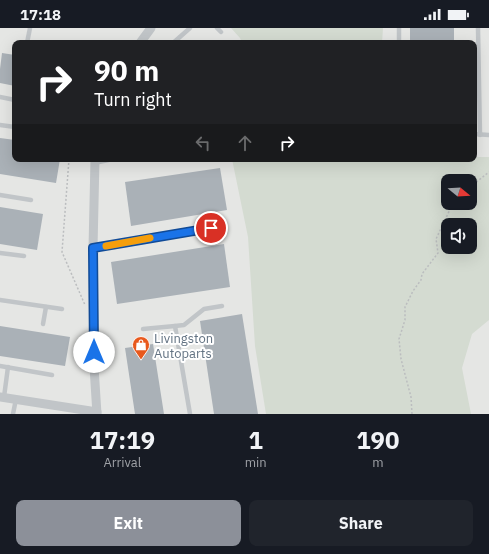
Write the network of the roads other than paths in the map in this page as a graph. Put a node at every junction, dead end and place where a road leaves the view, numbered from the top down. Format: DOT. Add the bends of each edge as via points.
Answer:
graph roads {
  1 [pos="30,28"];
  2 [pos="151,28"];
  3 [pos="190,28"];
  4 [pos="217,28"];
  5 [pos="399,28"];
  6 [pos="478,28"];
  7 [pos="221,32"];
  8 [pos="28,40"];
  9 [pos="142,40"];
  10 [pos="176,40"];
  11 [pos="399,40"];
  12 [pos="0,97"];
  13 [pos="12,99"];
  14 [pos="0,125"];
  15 [pos="12,127"];
  16 [pos="477,134"];
  17 [pos="480,135"];
  18 [pos="489,135"];
  19 [pos="94,162"];
  20 [pos="0,195"];
  21 [pos="31,200"];
  22 [pos="211,228"];
  23 [pos="93,248"];
  24 [pos="0,253"];
  25 [pos="24,256"];
  26 [pos="0,300"];
  27 [pos="222,306"];
  28 [pos="46,307"];
  29 [pos="62,309"];
  30 [pos="43,324"];
  31 [pos="175,326"];
  32 [pos="143,329"];
  33 [pos="0,366"];
  34 [pos="8,368"];
  35 [pos="52,374"];
  36 [pos="2,397"];
  37 [pos="16,399"];
  38 [pos="97,413"];
  39 [pos="13,414"];
  40 [pos="190,414"];
  1 -- 8 [label="lane"];
  2 -- 9 [label="street"];
  3 -- 10 [label="lane"];
  4 -- 7 [label="lane"];
  5 -- 11 [label="lane"];
  6 -- 17 [label="lane"];
  12 -- 13 [label="lane"];
  14 -- 15 [label="lane"];
  16 -- 17 [label="lane"];
  17 -- 18 [label="lane"];
  19 -- 23 [label="street"];
  20 -- 21 [label="lane"];
  22 -- 23 [label="lane"];
  23 -- 38 [label="street"];
  24 -- 25 [label="lane"];
  26 -- 28 [label="lane"];
  27 -- 31 [label="lane" via="204,309 184,325"];
  28 -- 29 [label="lane"];
  28 -- 30 [label="lane"];
  31 -- 32 [label="lane"];
  31 -- 40 [label="lane"];
  33 -- 34 [label="lane"];
  34 -- 35 [label="lane"];
  34 -- 36 [label="lane"];
  36 -- 37 [label="street"];
  37 -- 38 [label="street"];
  37 -- 39 [label="lane"];
}
